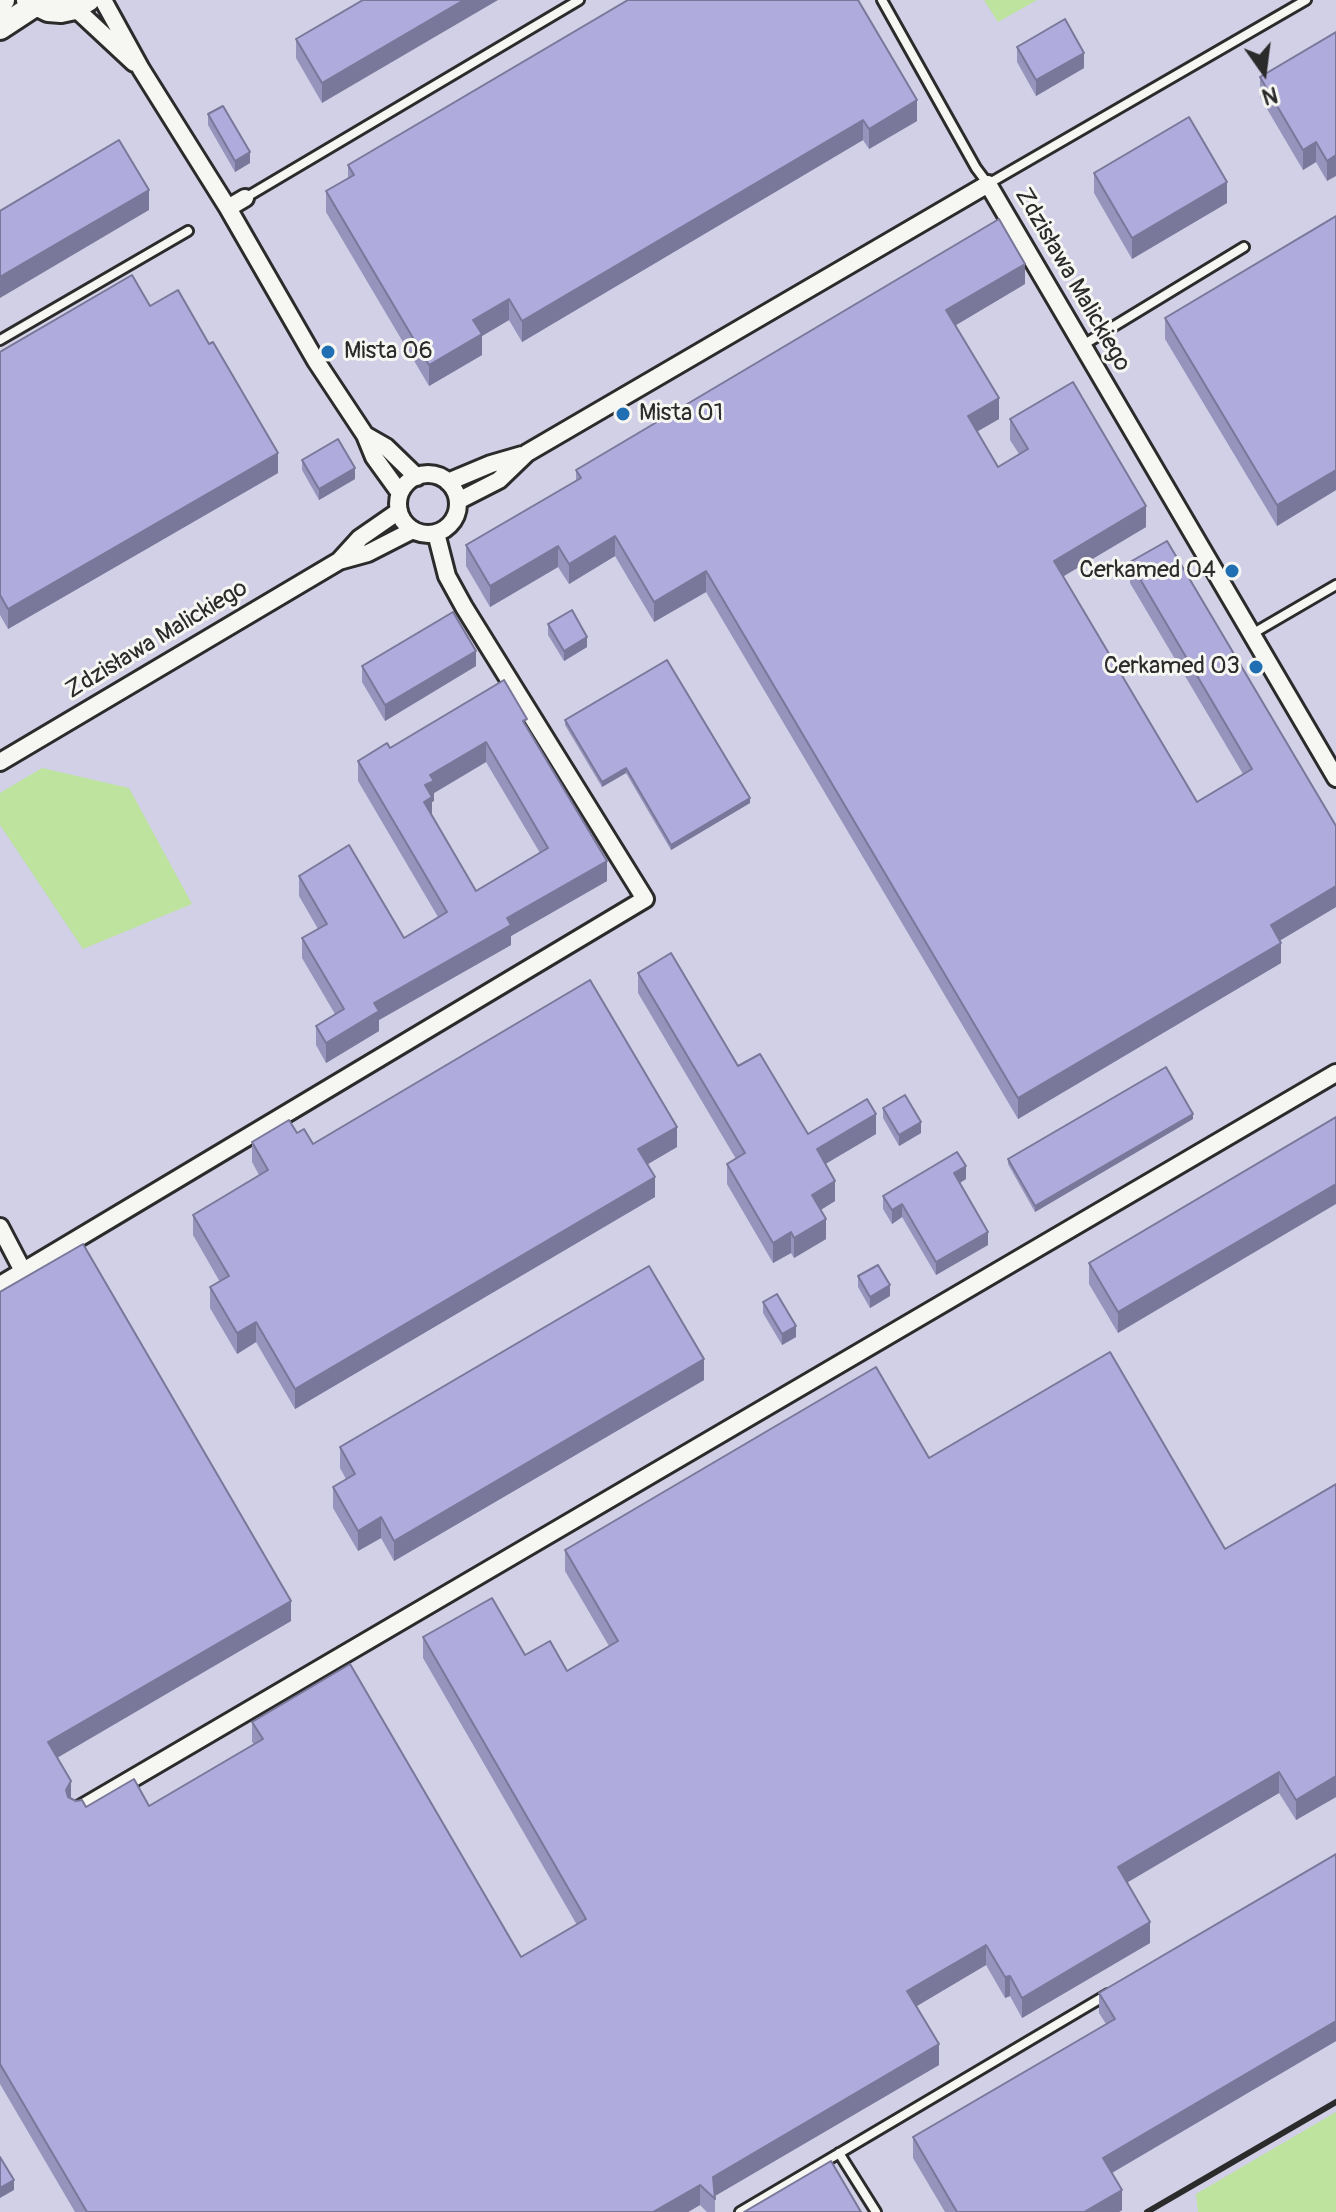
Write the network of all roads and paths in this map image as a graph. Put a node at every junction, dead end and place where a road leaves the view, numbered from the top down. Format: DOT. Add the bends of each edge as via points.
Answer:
graph roads {
  1 [pos="103,0"];
  2 [pos="579,0"];
  3 [pos="882,0"];
  4 [pos="1306,0"];
  5 [pos="32,3"];
  6 [pos="81,4"];
  7 [pos="0,28"];
  8 [pos="141,69"];
  9 [pos="988,184"];
  10 [pos="245,198"];
  11 [pos="228,208"];
  12 [pos="188,231"];
  13 [pos="1244,247"];
  14 [pos="0,340"];
  15 [pos="1082,346"];
  16 [pos="365,435"];
  17 [pos="527,453"];
  18 [pos="417,477"];
  19 [pos="448,482"];
  20 [pos="400,493"];
  21 [pos="458,501"];
  22 [pos="399,511"];
  23 [pos="413,530"];
  24 [pos="436,533"];
  25 [pos="339,561"];
  26 [pos="1336,585"];
  27 [pos="1252,634"];
  28 [pos="0,762"];
  29 [pos="1336,778"];
  30 [pos="1336,1073"];
  31 [pos="0,1227"];
  32 [pos="23,1271"];
  33 [pos="0,1285"];
  34 [pos="77,1811"];
  35 [pos="1122,1986"];
  36 [pos="839,2153"];
  37 [pos="740,2212"];
  38 [pos="876,2212"];
  1 -- 8 [label="street"];
  2 -- 10 [label="lane"];
  3 -- 9 [label="lane"];
  4 -- 9 [label="lane"];
  5 -- 6 [label="street" via="48,10"];
  5 -- 7 [label="street"];
  6 -- 8 [label="street"];
  8 -- 11 [label="street"];
  9 -- 15 [label="street, Zdzisława Malickiego"];
  9 -- 17 [label="street, Zdzisława Malickiego"];
  10 -- 11 [label="street"];
  11 -- 16 [label="street"];
  12 -- 14 [label="lane"];
  13 -- 15 [label="lane"];
  15 -- 27 [label="street, Zdzisława Malickiego"];
  16 -- 18 [label="street"];
  16 -- 20 [label="street"];
  17 -- 19 [label="street, Zdzisława Malickiego"];
  17 -- 21 [label="street, Zdzisława Malickiego" via="499,480"];
  18 -- 19 [label="street" via="433,475"];
  18 -- 20 [label="street"];
  19 -- 21 [label="street"];
  20 -- 22 [label="street"];
  21 -- 24 [label="street" via="455,517"];
  22 -- 23 [label="street"];
  22 -- 25 [label="street, Zdzisława Malickiego" via="360,538"];
  23 -- 24 [label="street"];
  23 -- 25 [label="street, Zdzisława Malickiego"];
  24 -- 32 [label="street" via="447,576 464,607 645,899"];
  25 -- 28 [label="street, Zdzisława Malickiego"];
  26 -- 27 [label="lane"];
  27 -- 29 [label="street, Zdzisława Malickiego"];
  30 -- 34 [label="street"];
  31 -- 32 [label="street"];
  32 -- 33 [label="street"];
  35 -- 36 [label="lane"];
  36 -- 37 [label="lane"];
  36 -- 38 [label="lane"];
}
